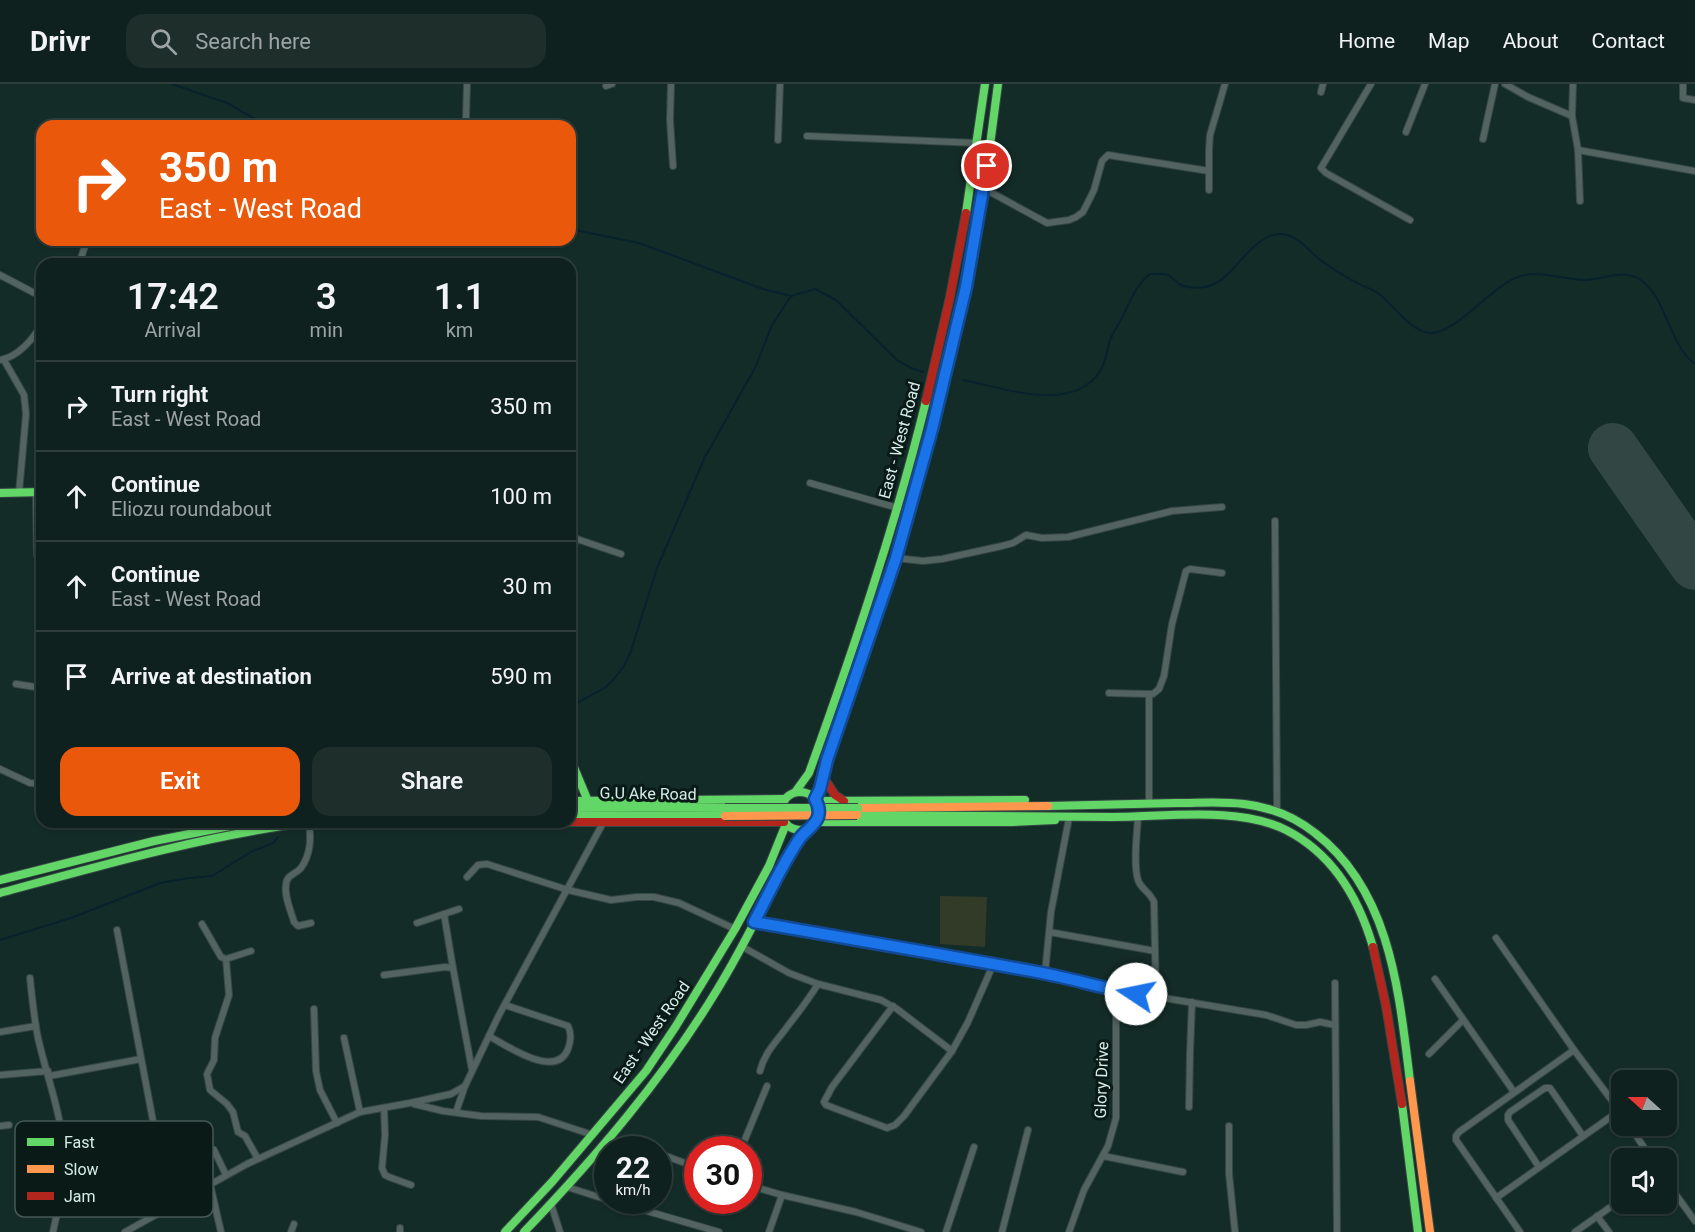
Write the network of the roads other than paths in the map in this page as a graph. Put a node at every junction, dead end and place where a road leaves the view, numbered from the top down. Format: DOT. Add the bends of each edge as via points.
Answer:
graph roads {
  1 [pos="467,84"];
  2 [pos="669,84"];
  3 [pos="780,84"];
  4 [pos="985,84"];
  5 [pos="998,84"];
  6 [pos="1224,84"];
  7 [pos="1323,84"];
  8 [pos="1371,84"];
  9 [pos="1425,84"];
  10 [pos="1495,84"];
  11 [pos="1505,84"];
  12 [pos="1573,84"];
  13 [pos="1683,84"];
  14 [pos="1321,92"];
  15 [pos="1695,100"];
  16 [pos="1572,116"];
  17 [pos="466,118"];
  18 [pos="1406,132"];
  19 [pos="807,136"];
  20 [pos="1483,139"];
  21 [pos="778,140"];
  22 [pos="977,143"];
  23 [pos="1578,150"];
  24 [pos="673,166"];
  25 [pos="1209,171"];
  26 [pos="1695,171"];
  27 [pos="983,188"];
  28 [pos="1209,190"];
  29 [pos="1580,201"];
  30 [pos="1410,220"];
  31 [pos="0,275"];
  32 [pos="36,294"];
  33 [pos="36,334"];
  34 [pos="2,360"];
  35 [pos="810,483"];
  36 [pos="36,492"];
  37 [pos="0,493"];
  38 [pos="19,493"];
  39 [pos="1222,507"];
  40 [pos="897,508"];
  41 [pos="1275,521"];
  42 [pos="577,539"];
  43 [pos="621,554"];
  44 [pos="896,558"];
  45 [pos="1222,573"];
  46 [pos="16,684"];
  47 [pos="36,687"];
  48 [pos="1109,693"];
  49 [pos="1149,694"];
  50 [pos="0,769"];
  51 [pos="576,772"];
  52 [pos="822,775"];
  53 [pos="36,784"];
  54 [pos="796,791"];
  55 [pos="785,799"];
  56 [pos="816,800"];
  57 [pos="576,801"];
  58 [pos="588,801"];
  59 [pos="844,801"];
  60 [pos="1149,804"];
  61 [pos="1085,805"];
  62 [pos="576,807"];
  63 [pos="858,811"];
  64 [pos="725,812"];
  65 [pos="1277,812"];
  66 [pos="576,815"];
  67 [pos="1084,816"];
  68 [pos="1138,817"];
  69 [pos="1069,818"];
  70 [pos="576,823"];
  71 [pos="603,823"];
  72 [pos="785,823"];
  73 [pos="812,825"];
  74 [pos="193,828"];
  75 [pos="216,828"];
  76 [pos="266,828"];
  77 [pos="310,828"];
  78 [pos="193,832"];
  79 [pos="467,877"];
  80 [pos="0,879"];
  81 [pos="568,890"];
  82 [pos="0,893"];
  83 [pos="459,909"];
  84 [pos="444,914"];
  85 [pos="754,922"];
  86 [pos="311,923"];
  87 [pos="417,923"];
  88 [pos="202,924"];
  89 [pos="735,929"];
  90 [pos="117,930"];
  91 [pos="1049,932"];
  92 [pos="1496,938"];
  93 [pos="741,946"];
  94 [pos="251,951"];
  95 [pos="1155,951"];
  96 [pos="226,959"];
  97 [pos="993,964"];
  98 [pos="453,968"];
  99 [pos="1045,973"];
  100 [pos="384,975"];
  101 [pos="30,978"];
  102 [pos="1435,979"];
  103 [pos="1335,983"];
  104 [pos="818,984"];
  105 [pos="1116,990"];
  106 [pos="1156,997"];
  107 [pos="1192,1002"];
  108 [pos="505,1005"];
  109 [pos="893,1006"];
  110 [pos="314,1009"];
  111 [pos="1464,1020"];
  112 [pos="1335,1025"];
  113 [pos="36,1026"];
  114 [pos="0,1032"];
  115 [pos="489,1036"];
  116 [pos="344,1038"];
  117 [pos="1574,1050"];
  118 [pos="952,1051"];
  119 [pos="1429,1054"];
  120 [pos="141,1059"];
  121 [pos="472,1071"];
  122 [pos="760,1071"];
  123 [pos="48,1073"];
  124 [pos="0,1075"];
  125 [pos="465,1086"];
  126 [pos="767,1086"];
  127 [pos="1514,1092"];
  128 [pos="1611,1100"];
  129 [pos="410,1103"];
  130 [pos="1189,1107"];
  131 [pos="384,1108"];
  132 [pos="360,1112"];
  133 [pos="456,1112"];
  134 [pos="1611,1118"];
  135 [pos="60,1121"];
  136 [pos="153,1121"];
  137 [pos="337,1123"];
  138 [pos="9,1125"];
  139 [pos="0,1126"];
  140 [pos="1229,1126"];
  141 [pos="1028,1130"];
  142 [pos="593,1134"];
  143 [pos="611,1136"];
  144 [pos="746,1136"];
  145 [pos="1583,1136"];
  146 [pos="974,1148"];
  147 [pos="214,1150"];
  148 [pos="594,1156"];
  149 [pos="1103,1156"];
  150 [pos="258,1159"];
  151 [pos="1539,1167"];
  152 [pos="1183,1172"];
  153 [pos="226,1175"];
  154 [pos="213,1182"];
  155 [pos="411,1185"];
  156 [pos="567,1187"];
  157 [pos="762,1189"];
  158 [pos="782,1195"];
  159 [pos="594,1196"];
  160 [pos="1677,1196"];
  161 [pos="213,1197"];
  162 [pos="1496,1198"];
  163 [pos="551,1204"];
  164 [pos="1611,1206"];
  165 [pos="657,1214"];
  166 [pos="1597,1216"];
  167 [pos="56,1217"];
  168 [pos="150,1217"];
  169 [pos="1695,1221"];
  170 [pos="294,1224"];
  171 [pos="53,1232"];
  172 [pos="124,1232"];
  173 [pos="221,1232"];
  174 [pos="291,1232"];
  175 [pos="505,1232"];
  176 [pos="524,1232"];
  177 [pos="560,1232"];
  178 [pos="719,1232"];
  179 [pos="769,1232"];
  180 [pos="921,1232"];
  181 [pos="946,1232"];
  182 [pos="1002,1232"];
  183 [pos="1069,1232"];
  184 [pos="1235,1232"];
  185 [pos="1337,1232"];
  186 [pos="1418,1232"];
  187 [pos="1430,1232"];
  188 [pos="1520,1232"];
  189 [pos="1575,1232"];
  190 [pos="1609,1232"];
  1 -- 17 [label="street"];
  2 -- 24 [label="street"];
  3 -- 21 [label="street"];
  4 -- 22 [label="main road, East - West Road"];
  5 -- 27 [label="main road, East - West Road"];
  6 -- 25 [label="street" via="1210,135"];
  7 -- 14 [label="street"];
  8 -- 30 [label="street" via="1321,168"];
  9 -- 18 [label="street"];
  10 -- 20 [label="street"];
  11 -- 16 [label="street"];
  12 -- 16 [label="street"];
  13 -- 15 [label="street" via="1683,98"];
  16 -- 23 [label="street"];
  19 -- 22 [label="street"];
  22 -- 40 [label="main road, East - West Road" via="937,356"];
  23 -- 26 [label="street"];
  23 -- 29 [label="street"];
  25 -- 27 [label="street" via="1108,155 1102,161 1083,212 1069,220 1047,223"];
  25 -- 28 [label="street"];
  27 -- 44 [label="main road, East - West Road" via="966,287"];
  31 -- 32 [label="street"];
  33 -- 34 [label="street"];
  34 -- 38 [label="street" via="24,395"];
  35 -- 40 [label="street"];
  36 -- 38 [label="main road"];
  37 -- 38 [label="main road"];
  39 -- 44 [label="street" via="1172,511 1068,537 1026,535 1013,543 942,559"];
  40 -- 54 [label="main road, East - West Road" via="813,762"];
  41 -- 65 [label="street"];
  42 -- 43 [label="street"];
  44 -- 52 [label="main road, East - West Road"];
  45 -- 49 [label="street" via="1186,571 1164,676 1160,689"];
  46 -- 47 [label="street"];
  48 -- 49 [label="street"];
  49 -- 60 [label="street"];
  50 -- 53 [label="street"];
  51 -- 58 [label="main road"];
  52 -- 56 [label="main road, East - West Road"];
  52 -- 59 [label="main road"];
  54 -- 55 [label="main road"];
  54 -- 56 [label="main road"];
  55 -- 58 [label="main road"];
  55 -- 72 [label="main road" via="781,808"];
  56 -- 59 [label="main road"];
  56 -- 73 [label="main road" via="819,810"];
  57 -- 58 [label="main road"];
  59 -- 61 [label="main road" via="1025,800"];
  60 -- 61 [label="main road"];
  60 -- 65 [label="main road" via="1216,801 1244,803"];
  61 -- 63 [label="main road"];
  62 -- 64 [label="main road, G.U Ake Road"];
  63 -- 64 [label="main road, bridge"];
  63 -- 67 [label="main road"];
  64 -- 66 [label="main road"];
  65 -- 187 [label="main road" via="1299,822 1330,846 1358,879 1378,917 1404,1031"];
  67 -- 68 [label="main road"];
  67 -- 69 [label="main road"];
  68 -- 95 [label="street" via="1136,868 1138,882 1154,902"];
  68 -- 186 [label="main road" via="1236,816 1272,824 1304,839 1347,885 1371,936 1381,981"];
  69 -- 73 [label="main road" via="1044,822"];
  69 -- 91 [label="street"];
  70 -- 71 [label="main road"];
  71 -- 72 [label="main road"];
  71 -- 81 [label="street"];
  72 -- 73 [label="main road" via="796,830"];
  72 -- 89 [label="main road, East - West Road" via="769,866"];
  73 -- 85 [label="main road, East - West Road" via="790,854"];
  74 -- 78 [label="street"];
  75 -- 78 [label="main road"];
  76 -- 82 [label="main road" via="155,851"];
  77 -- 86 [label="street" via="311,842 306,859 285,885 294,922 298,926"];
  78 -- 80 [label="main road"];
  79 -- 81 [label="street" via="478,865 488,864"];
  81 -- 89 [label="street" via="611,900 654,897 679,903"];
  81 -- 108 [label="street"];
  83 -- 84 [label="street"];
  84 -- 87 [label="street"];
  84 -- 98 [label="street"];
  85 -- 93 [label="main road, East - West Road"];
  85 -- 97 [label="street"];
  88 -- 96 [label="street"];
  89 -- 142 [label="main road, East - West Road" via="646,1071"];
  90 -- 120 [label="street"];
  91 -- 95 [label="street"];
  91 -- 99 [label="street"];
  92 -- 117 [label="street"];
  93 -- 104 [label="street"];
  93 -- 143 [label="main road, East - West Road" via="669,1063"];
  94 -- 96 [label="street"];
  95 -- 106 [label="street"];
  96 -- 150 [label="street" via="229,995 215,1038 207,1082 233,1112 238,1132 246,1136"];
  97 -- 99 [label="street"];
  97 -- 118 [label="street"];
  98 -- 100 [label="street"];
  98 -- 121 [label="street"];
  99 -- 105 [label="street"];
  101 -- 113 [label="street"];
  102 -- 111 [label="street"];
  103 -- 112 [label="street"];
  104 -- 109 [label="street"];
  104 -- 122 [label="street" via="767,1052"];
  105 -- 106 [label="street"];
  105 -- 149 [label="street, Glory Drive" via="1116,1118"];
  106 -- 107 [label="street"];
  107 -- 112 [label="street" via="1266,1015 1296,1025"];
  107 -- 130 [label="street"];
  108 -- 115 [label="street"];
  108 -- 115 [label="street" via="568,1026 568,1050 561,1059 545,1062"];
  109 -- 118 [label="street"];
  109 -- 118 [label="street" via="832,1087 826,1105 887,1128 895,1125"];
  110 -- 137 [label="street" via="316,1071 320,1090"];
  111 -- 119 [label="street"];
  111 -- 127 [label="street"];
  112 -- 185 [label="street"];
  113 -- 114 [label="street"];
  113 -- 123 [label="street"];
  115 -- 121 [label="street"];
  116 -- 132 [label="street"];
  117 -- 127 [label="street"];
  117 -- 128 [label="street"];
  120 -- 123 [label="street"];
  120 -- 136 [label="street"];
  121 -- 125 [label="street"];
  123 -- 124 [label="street"];
  123 -- 135 [label="street"];
  125 -- 129 [label="street" via="451,1094"];
  125 -- 133 [label="street"];
  126 -- 144 [label="street"];
  127 -- 162 [label="street" via="1456,1136"];
  129 -- 131 [label="street"];
  129 -- 133 [label="street"];
  131 -- 132 [label="street"];
  131 -- 155 [label="street" via="382,1168 385,1175"];
  132 -- 137 [label="street"];
  133 -- 142 [label="street" via="538,1117"];
  134 -- 145 [label="street"];
  137 -- 150 [label="street"];
  138 -- 139 [label="street"];
  140 -- 184 [label="street"];
  141 -- 182 [label="street"];
  142 -- 175 [label="main road, East - West Road"];
  145 -- 151 [label="street"];
  145 -- 151 [label="street" via="1550,1088 1510,1112 1508,1120"];
  146 -- 181 [label="street"];
  147 -- 153 [label="street"];
  148 -- 156 [label="main road, East - West Road"];
  149 -- 152 [label="street"];
  149 -- 183 [label="street, Glory Drive" via="1084,1190"];
  150 -- 153 [label="street"];
  151 -- 162 [label="street"];
  153 -- 154 [label="street"];
  156 -- 159 [label="street"];
  156 -- 163 [label="main road, East - West Road"];
  157 -- 158 [label="street"];
  158 -- 179 [label="street"];
  158 -- 180 [label="street"];
  160 -- 169 [label="street"];
  161 -- 173 [label="street"];
  162 -- 188 [label="street"];
  163 -- 176 [label="main road, East - West Road"];
  163 -- 177 [label="street"];
  164 -- 166 [label="street"];
  165 -- 178 [label="street"];
  166 -- 189 [label="street"];
  166 -- 190 [label="street"];
  167 -- 171 [label="street"];
  168 -- 172 [label="street"];
  170 -- 174 [label="street"];
}
